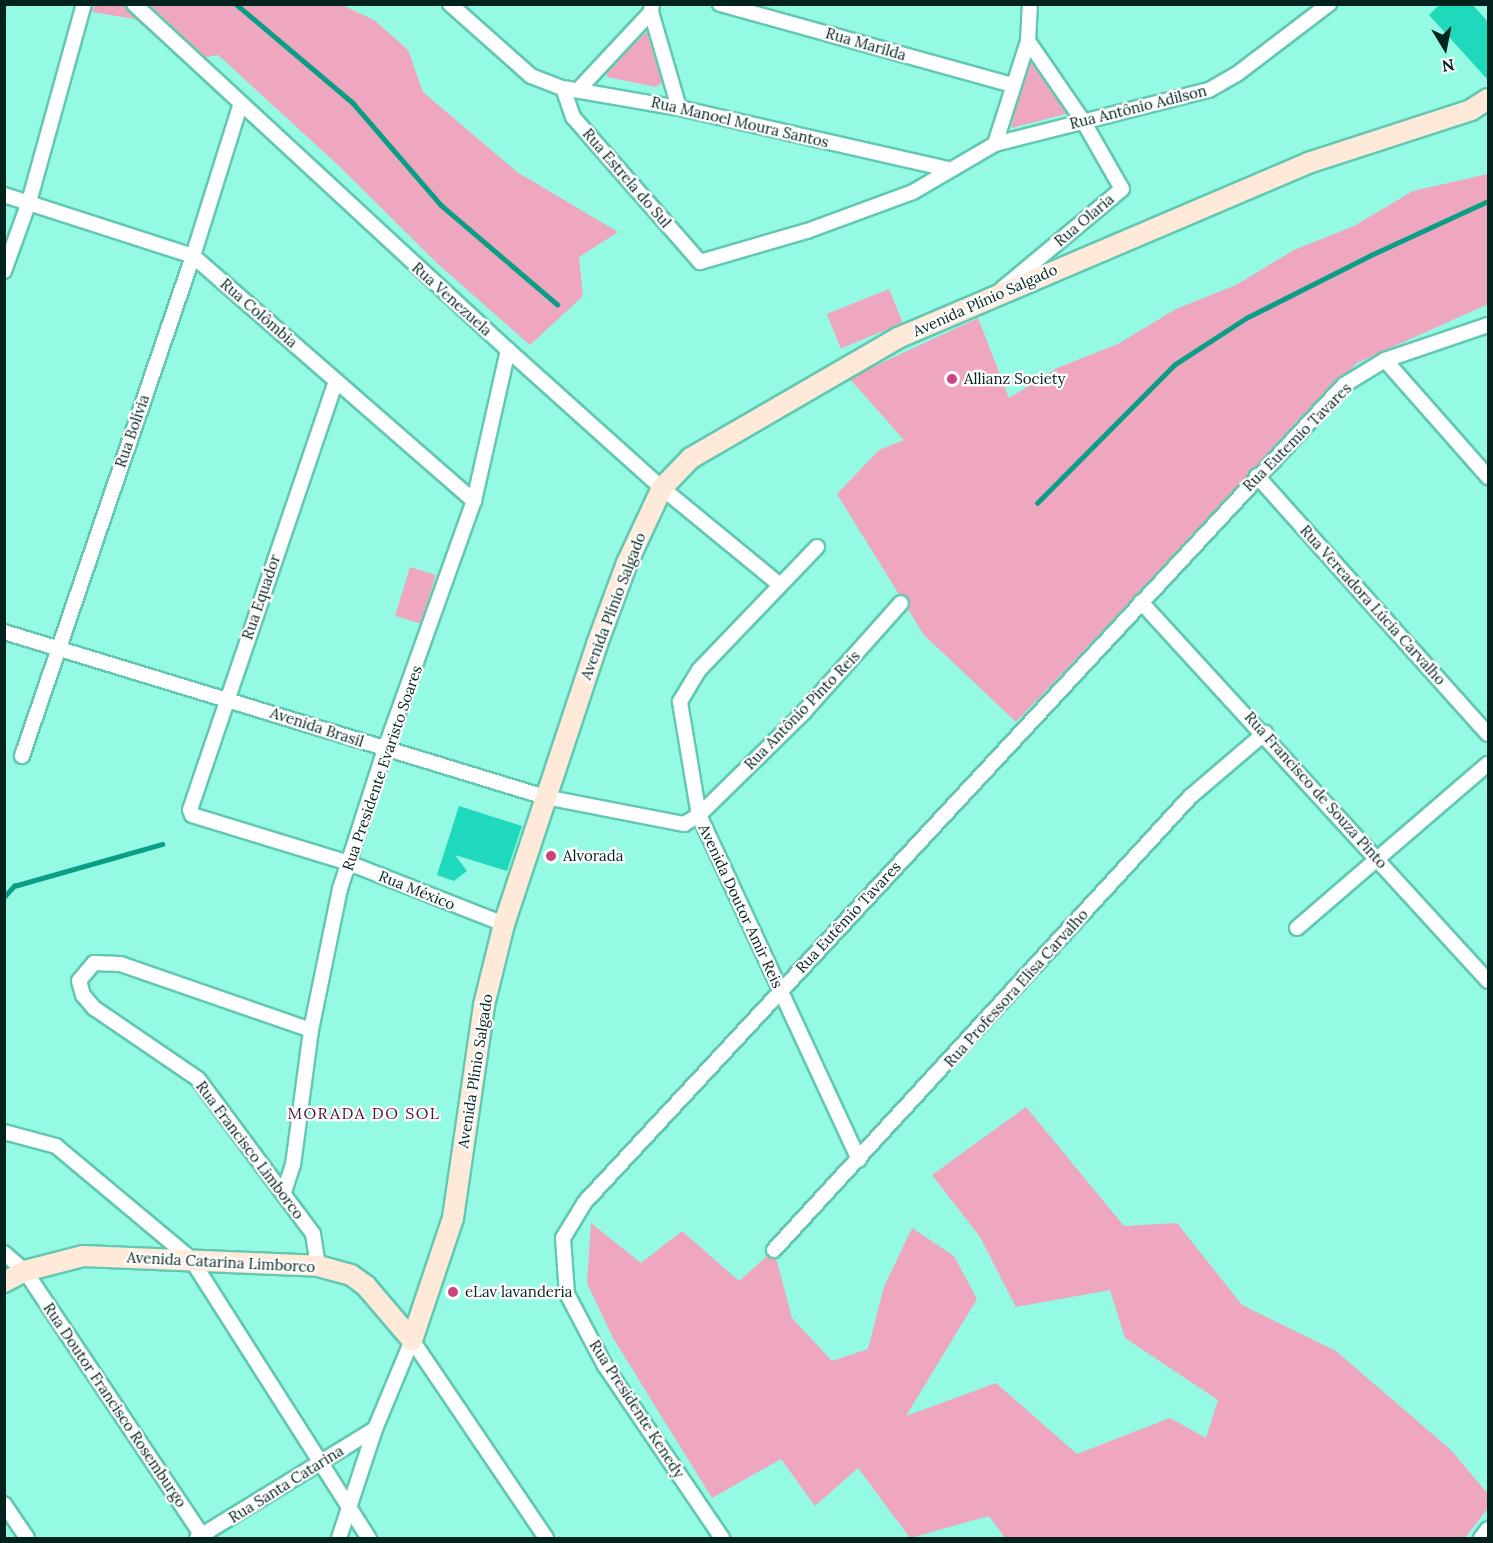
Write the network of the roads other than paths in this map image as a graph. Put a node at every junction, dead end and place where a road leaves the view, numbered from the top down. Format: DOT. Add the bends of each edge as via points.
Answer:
graph roads {
  1 [pos="84,4"];
  2 [pos="134,4"];
  3 [pos="450,4"];
  4 [pos="720,4"];
  5 [pos="1030,4"];
  6 [pos="1329,4"];
  7 [pos="651,8"];
  8 [pos="1028,41"];
  9 [pos="1012,85"];
  10 [pos="563,88"];
  11 [pos="579,89"];
  12 [pos="1488,99"];
  13 [pos="240,106"];
  14 [pos="679,108"];
  15 [pos="1083,121"];
  16 [pos="995,144"];
  17 [pos="948,169"];
  18 [pos="4,195"];
  19 [pos="29,202"];
  20 [pos="194,256"];
  21 [pos="700,262"];
  22 [pos="4,271"];
  23 [pos="987,301"];
  24 [pos="1488,325"];
  25 [pos="508,350"];
  26 [pos="1385,360"];
  27 [pos="336,381"];
  28 [pos="1257,476"];
  29 [pos="1488,477"];
  30 [pos="662,488"];
  31 [pos="474,501"];
  32 [pos="817,547"];
  33 [pos="779,585"];
  34 [pos="1141,602"];
  35 [pos="902,603"];
  36 [pos="4,632"];
  37 [pos="57,649"];
  38 [pos="226,698"];
  39 [pos="1264,733"];
  40 [pos="1488,734"];
  41 [pos="385,749"];
  42 [pos="22,756"];
  43 [pos="1488,764"];
  44 [pos="545,797"];
  45 [pos="192,815"];
  46 [pos="699,815"];
  47 [pos="1378,858"];
  48 [pos="349,863"];
  49 [pos="504,924"];
  50 [pos="1297,928"];
  51 [pos="1488,981"];
  52 [pos="780,990"];
  53 [pos="311,1030"];
  54 [pos="4,1132"];
  55 [pos="859,1160"];
  56 [pos="284,1192"];
  57 [pos="563,1238"];
  58 [pos="774,1250"];
  59 [pos="4,1253"];
  60 [pos="191,1259"];
  61 [pos="318,1266"];
  62 [pos="25,1271"];
  63 [pos="4,1282"];
  64 [pos="412,1340"];
  65 [pos="375,1429"];
  66 [pos="320,1463"];
  67 [pos="4,1504"];
  68 [pos="349,1509"];
  69 [pos="1488,1530"];
  70 [pos="201,1537"];
  71 [pos="27,1539"];
  72 [pos="339,1539"];
  73 [pos="369,1539"];
  74 [pos="546,1539"];
  75 [pos="722,1539"];
  76 [pos="1481,1539"];
  1 -- 19 [label="street"];
  2 -- 13 [label="street, Rua Venezuela"];
  3 -- 10 [label="street, Rua Manoel Moura Santos" via="531,76"];
  4 -- 9 [label="street, Rua Marilda"];
  5 -- 8 [label="street"];
  6 -- 15 [label="street, Rua Antônio Adilson" via="1237,74 1209,90"];
  7 -- 11 [label="street"];
  7 -- 14 [label="street"];
  8 -- 9 [label="street"];
  8 -- 15 [label="street"];
  9 -- 16 [label="street"];
  10 -- 11 [label="street, Rua Manoel Moura Santos"];
  10 -- 21 [label="street, Rua Estrela do Sul" via="573,117"];
  11 -- 14 [label="street, Rua Manoel Moura Santos"];
  12 -- 23 [label="street, Avenida Plínio Salgado" via="1471,110 1308,163"];
  13 -- 20 [label="street, Rua Bolívia"];
  13 -- 25 [label="street, Rua Venezuela"];
  14 -- 17 [label="street, Rua Manoel Moura Santos"];
  15 -- 16 [label="street, Rua Antônio Adilson"];
  15 -- 23 [label="street, Rua Olaria" via="1122,189"];
  16 -- 17 [label="street, Rua Antônio Adilson"];
  17 -- 21 [label="street, Rua Antônio Adilson" via="913,192 807,231"];
  18 -- 19 [label="street, Rua Colômbia"];
  19 -- 20 [label="street, Rua Colômbia"];
  19 -- 22 [label="street"];
  20 -- 27 [label="street, Rua Colômbia"];
  20 -- 37 [label="street, Rua Bolívia"];
  23 -- 30 [label="street, Avenida Plínio Salgado" via="898,338 691,458"];
  24 -- 26 [label="street, Rua Eutemio Tavares"];
  25 -- 30 [label="street, Rua Venezuela"];
  25 -- 31 [label="street, Rua Presidente Evaristo Soares"];
  26 -- 28 [label="street, Rua Eutemio Tavares" via="1344,386"];
  26 -- 29 [label="street"];
  27 -- 31 [label="street, Rua Colômbia"];
  27 -- 38 [label="street, Rua Equador"];
  28 -- 34 [label="street, Rua Eutemio Tavares"];
  28 -- 40 [label="street, Rua Vereadora Lúcia Carvalho"];
  30 -- 33 [label="street, Rua Venezuela"];
  30 -- 44 [label="street, Avenida Plínio Salgado" via="627,563"];
  31 -- 41 [label="street, Rua Presidente Evaristo Soares"];
  32 -- 33 [label="street, Avenida Doutor Amir Reis"];
  33 -- 46 [label="street, Avenida Doutor Amir Reis" via="699,670 680,702"];
  34 -- 39 [label="street, Rua Francisco de Souza Pinto"];
  34 -- 52 [label="street, Rua Eutêmio Tavares"];
  35 -- 46 [label="street, Rua Antônio Pinto Reis" via="803,713"];
  36 -- 37 [label="street, Avenida Brasil"];
  37 -- 38 [label="street, Avenida Brasil"];
  37 -- 42 [label="street, Rua Bolívia"];
  38 -- 41 [label="street, Avenida Brasil"];
  38 -- 45 [label="street, Rua Equador" via="190,807"];
  39 -- 47 [label="street, Rua Francisco de Souza Pinto"];
  39 -- 55 [label="street, Rua Professora Elisa Carvalho" via="1190,797"];
  41 -- 44 [label="street, Avenida Brasil"];
  41 -- 48 [label="street, Rua Presidente Evaristo Soares"];
  43 -- 47 [label="street"];
  44 -- 46 [label="street, Avenida Brasil" via="684,824"];
  44 -- 49 [label="street, Avenida Plínio Salgado"];
  45 -- 48 [label="street, Rua México"];
  46 -- 52 [label="street, Avenida Doutor Amir Reis"];
  47 -- 50 [label="street"];
  47 -- 51 [label="street, Rua Francisco de Souza Pinto"];
  48 -- 49 [label="street, Rua México"];
  48 -- 53 [label="street, Rua Presidente Evaristo Soares"];
  49 -- 64 [label="street, Avenida Plínio Salgado" via="484,1005 453,1218"];
  52 -- 55 [label="street, Avenida Doutor Amir Reis"];
  52 -- 57 [label="street, Rua Eutêmio Tavares" via="585,1202"];
  53 -- 56 [label="street, Rua Presidente Evaristo Soares" via="293,1165"];
  53 -- 56 [label="street, Rua Francisco Limborco" via="120,964 94,963 79,981 94,1008 198,1079"];
  54 -- 60 [label="street" via="56,1146"];
  55 -- 58 [label="street, Rua Professora Elisa Carvalho"];
  56 -- 61 [label="street, Rua Francisco Limborco" via="313,1234"];
  57 -- 75 [label="street, Rua Presidente Kenedy" via="567,1294 594,1346"];
  59 -- 62 [label="street, Rua Doutor Francisco Rosemburgo"];
  60 -- 61 [label="street, Avenida Catarina Limborco"];
  60 -- 62 [label="street, Avenida Catarina Limborco" via="83,1256"];
  60 -- 66 [label="street"];
  61 -- 64 [label="street, Avenida Catarina Limborco" via="351,1275 366,1286"];
  62 -- 63 [label="street, Avenida Catarina Limborco"];
  62 -- 70 [label="street, Rua Doutor Francisco Rosemburgo"];
  64 -- 65 [label="street, Avenida Plínio Salgado"];
  64 -- 74 [label="street"];
  65 -- 66 [label="street, Rua Santa Catarina"];
  65 -- 68 [label="street, Avenida Plínio Salgado"];
  66 -- 68 [label="street"];
  66 -- 70 [label="street, Rua Santa Catarina"];
  67 -- 71 [label="street"];
  68 -- 72 [label="street, Avenida Plínio Salgado"];
  68 -- 73 [label="street"];
  69 -- 76 [label="street"];
}
